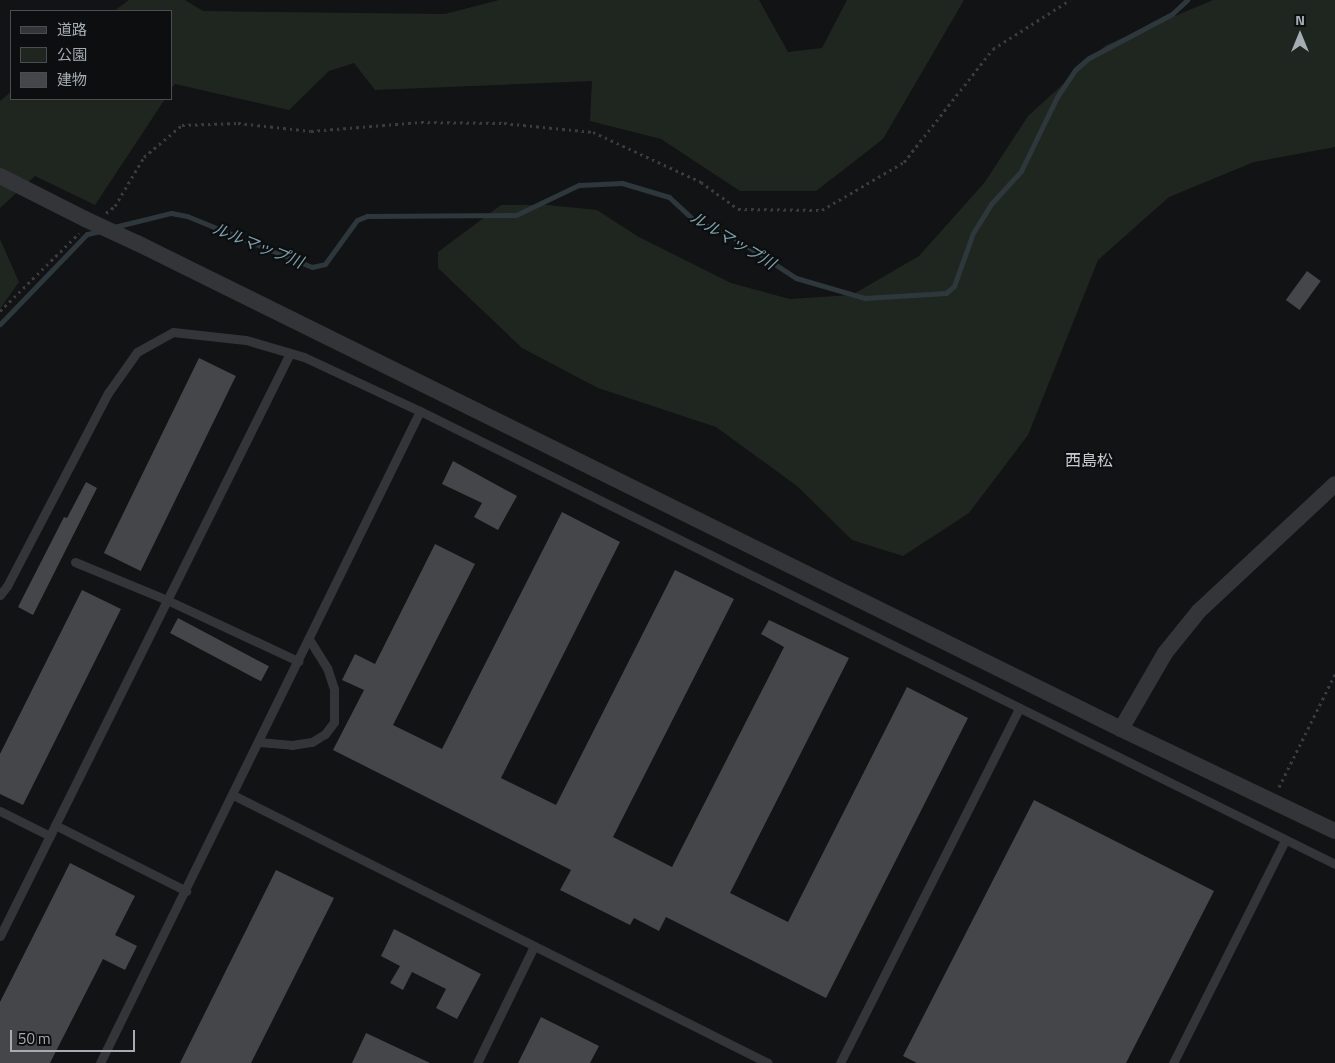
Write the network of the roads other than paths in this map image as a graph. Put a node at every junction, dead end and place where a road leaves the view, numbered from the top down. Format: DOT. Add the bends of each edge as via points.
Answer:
graph roads {
  1 [pos="0,176"];
  2 [pos="290,354"];
  3 [pos="420,411"];
  4 [pos="1335,484"];
  5 [pos="75,562"];
  6 [pos="0,595"];
  7 [pos="167,600"];
  8 [pos="309,640"];
  9 [pos="298,661"];
  10 [pos="1019,708"];
  11 [pos="1121,729"];
  12 [pos="259,742"];
  13 [pos="233,795"];
  14 [pos="0,811"];
  15 [pos="56,825"];
  16 [pos="1335,831"];
  17 [pos="50,836"];
  18 [pos="1285,840"];
  19 [pos="1335,864"];
  20 [pos="186,890"];
  21 [pos="0,936"];
  22 [pos="534,946"];
  23 [pos="100,1063"];
  24 [pos="477,1063"];
  25 [pos="768,1063"];
  26 [pos="840,1063"];
  27 [pos="1173,1063"];
  1 -- 11 [label="street, bridge"];
  2 -- 3 [label="lane"];
  2 -- 6 [label="lane" via="246,340 173,332 137,352 108,393"];
  2 -- 7 [label="lane"];
  3 -- 8 [label="lane"];
  3 -- 10 [label="lane"];
  4 -- 11 [label="street" via="1199,611 1165,653"];
  5 -- 7 [label="lane"];
  7 -- 9 [label="lane"];
  7 -- 15 [label="lane"];
  8 -- 9 [label="lane"];
  8 -- 12 [label="lane" via="327,668 334,689 334,722 326,734 312,742 292,745"];
  9 -- 12 [label="lane"];
  10 -- 18 [label="lane"];
  10 -- 26 [label="lane"];
  11 -- 16 [label="street"];
  12 -- 13 [label="lane"];
  13 -- 20 [label="lane"];
  13 -- 22 [label="lane"];
  14 -- 17 [label="lane"];
  15 -- 17 [label="lane"];
  15 -- 20 [label="lane"];
  17 -- 21 [label="lane"];
  18 -- 19 [label="lane"];
  18 -- 27 [label="lane"];
  20 -- 23 [label="lane"];
  22 -- 24 [label="lane"];
  22 -- 25 [label="lane"];
}
